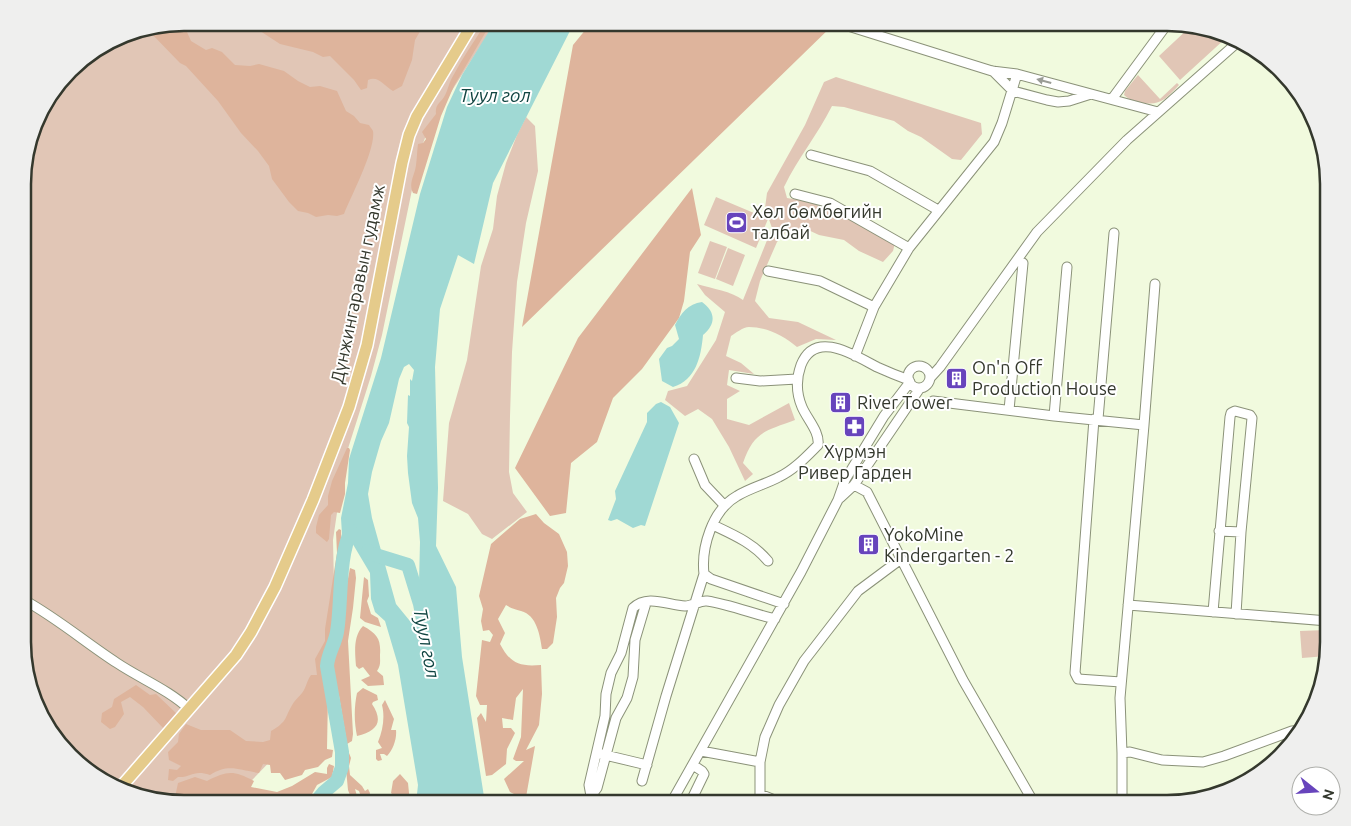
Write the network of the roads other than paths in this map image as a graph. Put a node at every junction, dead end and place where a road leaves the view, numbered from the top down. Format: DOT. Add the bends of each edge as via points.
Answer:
graph roads {
  1 [pos="865,31"];
  2 [pos="1162,31"];
  3 [pos="467,32"];
  4 [pos="1232,47"];
  5 [pos="992,71"];
  6 [pos="1017,74"];
  7 [pos="1012,91"];
  8 [pos="1091,94"];
  9 [pos="1112,99"];
  10 [pos="1158,112"];
  11 [pos="811,155"];
  12 [pos="795,194"];
  13 [pos="938,210"];
  14 [pos="1114,234"];
  15 [pos="909,248"];
  16 [pos="1023,263"];
  17 [pos="1067,267"];
  18 [pos="768,271"];
  19 [pos="1155,284"];
  20 [pos="874,307"];
  21 [pos="855,356"];
  22 [pos="947,357"];
  23 [pos="925,368"];
  24 [pos="736,378"];
  25 [pos="909,378"];
  26 [pos="930,378"];
  27 [pos="797,379"];
  28 [pos="920,388"];
  29 [pos="933,401"];
  30 [pos="1009,410"];
  31 [pos="1054,416"];
  32 [pos="1096,419"];
  33 [pos="1144,425"];
  34 [pos="694,459"];
  35 [pos="854,485"];
  36 [pos="838,500"];
  37 [pos="724,505"];
  38 [pos="713,525"];
  39 [pos="1219,531"];
  40 [pos="1241,532"];
  41 [pos="901,559"];
  42 [pos="768,561"];
  43 [pos="704,574"];
  44 [pos="646,603"];
  45 [pos="31,604"];
  46 [pos="695,604"];
  47 [pos="784,604"];
  48 [pos="1128,605"];
  49 [pos="1213,612"];
  50 [pos="1236,614"];
  51 [pos="775,619"];
  52 [pos="1319,620"];
  53 [pos="1121,682"];
  54 [pos="189,709"];
  55 [pos="1290,732"];
  56 [pos="701,750"];
  57 [pos="596,753"];
  58 [pos="1122,753"];
  59 [pos="606,755"];
  60 [pos="760,762"];
  61 [pos="647,765"];
  62 [pos="693,765"];
  63 [pos="642,781"];
  64 [pos="125,782"];
  65 [pos="694,794"];
  66 [pos="760,794"];
  67 [pos="1029,794"];
  68 [pos="1122,794"];
  69 [pos="590,795"];
  70 [pos="594,795"];
  71 [pos="677,795"];
  1 -- 5 [label="street"];
  2 -- 9 [label="street"];
  3 -- 54 [label="main road, Дүнжингаравын гудамж" via="409,135 367,345 349,407 314,500 252,632"];
  4 -- 10 [label="street"];
  5 -- 6 [label="street"];
  5 -- 7 [label="street"];
  6 -- 7 [label="street"];
  8 -- 6 [label="street, one-way"];
  7 -- 8 [label="street" via="1047,100 1069,101"];
  7 -- 13 [label="street" via="994,142"];
  8 -- 9 [label="street"];
  9 -- 10 [label="street"];
  10 -- 22 [label="street" via="1037,232"];
  11 -- 13 [label="street" via="870,171"];
  12 -- 15 [label="street" via="830,203"];
  13 -- 15 [label="street"];
  14 -- 32 [label="street"];
  15 -- 20 [label="street"];
  16 -- 30 [label="street"];
  17 -- 31 [label="street"];
  18 -- 20 [label="street" via="820,281"];
  19 -- 33 [label="street"];
  20 -- 21 [label="street"];
  21 -- 25 [label="street" via="892,375"];
  21 -- 27 [label="street" via="832,346 817,348 805,356"];
  22 -- 23 [label="street"];
  22 -- 26 [label="street"];
  23 -- 25 [label="street" via="917,366"];
  23 -- 26 [label="street"];
  24 -- 27 [label="street" via="760,381"];
  25 -- 28 [label="street" via="914,386"];
  25 -- 36 [label="street" via="845,480"];
  26 -- 28 [label="street" via="927,385"];
  27 -- 37 [label="street" via="801,406 818,436 818,445 781,476"];
  28 -- 35 [label="street"];
  29 -- 30 [label="street"];
  30 -- 31 [label="street"];
  31 -- 32 [label="street"];
  32 -- 33 [label="street"];
  32 -- 53 [label="street" via="1075,672 1078,679"];
  33 -- 48 [label="street"];
  34 -- 37 [label="street" via="705,484"];
  35 -- 36 [label="street"];
  35 -- 41 [label="street" via="867,492"];
  36 -- 47 [label="street"];
  37 -- 38 [label="street"];
  38 -- 42 [label="street" via="759,550"];
  38 -- 43 [label="street" via="702,560"];
  39 -- 40 [label="street"];
  39 -- 40 [label="street" via="1230,417 1235,411 1252,418"];
  39 -- 49 [label="street"];
  40 -- 50 [label="street"];
  41 -- 60 [label="street" via="858,591 804,662 779,705 765,737"];
  41 -- 67 [label="street" via="963,680"];
  43 -- 46 [label="street"];
  43 -- 47 [label="street"];
  44 -- 46 [label="street"];
  44 -- 57 [label="street" via="633,608 611,673"];
  44 -- 59 [label="street" via="635,640 633,677 627,698 616,718"];
  45 -- 54 [label="street"];
  46 -- 51 [label="street" via="705,600"];
  46 -- 61 [label="street"];
  47 -- 51 [label="street"];
  48 -- 49 [label="street"];
  48 -- 53 [label="street"];
  49 -- 50 [label="street"];
  50 -- 52 [label="street"];
  51 -- 56 [label="street"];
  53 -- 58 [label="street"];
  54 -- 64 [label="main road, Дүнжингаравын гудамж"];
  55 -- 58 [label="street" via="1202,762"];
  56 -- 60 [label="street"];
  56 -- 62 [label="street"];
  57 -- 59 [label="street"];
  57 -- 69 [label="street"];
  58 -- 68 [label="street"];
  59 -- 61 [label="street"];
  59 -- 70 [label="street"];
  60 -- 66 [label="street"];
  61 -- 63 [label="street"];
  62 -- 65 [label="street" via="704,774"];
  62 -- 71 [label="street"];
}
